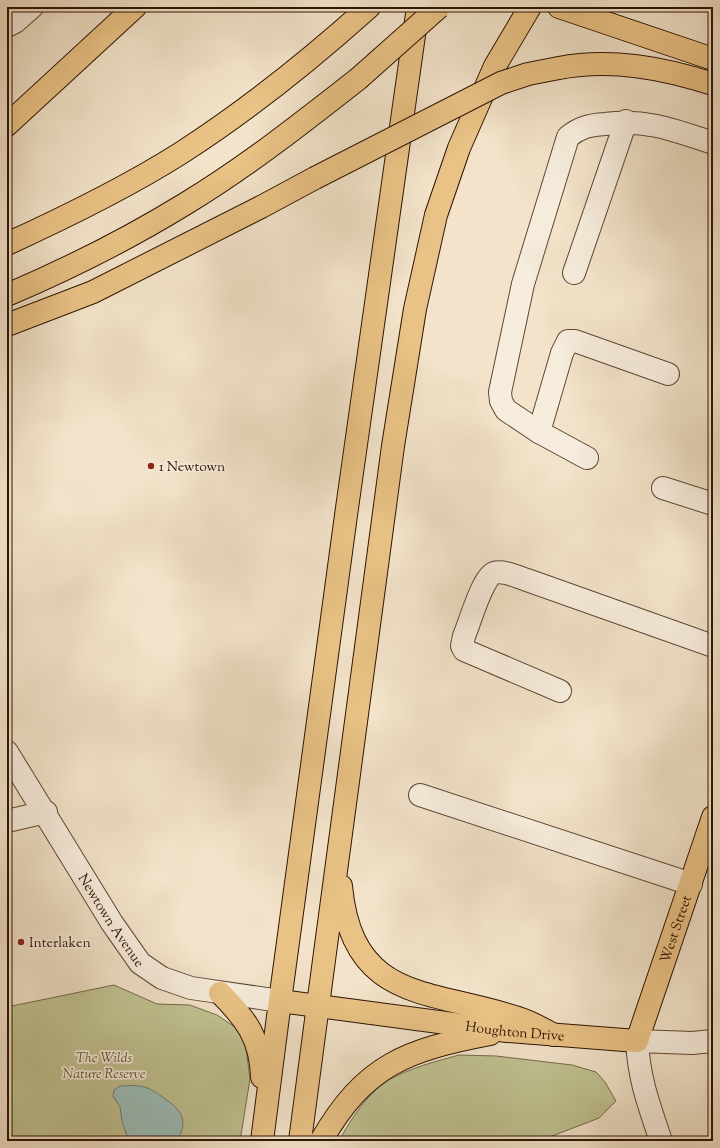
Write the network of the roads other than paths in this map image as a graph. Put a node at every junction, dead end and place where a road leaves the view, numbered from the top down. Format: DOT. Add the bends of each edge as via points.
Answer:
graph roads {
  1 [pos="32,7"];
  2 [pos="135,7"];
  3 [pos="370,7"];
  4 [pos="418,7"];
  5 [pos="439,7"];
  6 [pos="530,7"];
  7 [pos="559,7"];
  8 [pos="7,26"];
  9 [pos="713,59"];
  10 [pos="713,84"];
  11 [pos="626,121"];
  12 [pos="7,125"];
  13 [pos="713,143"];
  14 [pos="7,244"];
  15 [pos="574,273"];
  16 [pos="7,296"];
  17 [pos="7,325"];
  18 [pos="668,374"];
  19 [pos="539,432"];
  20 [pos="586,458"];
  21 [pos="663,488"];
  22 [pos="713,504"];
  23 [pos="713,646"];
  24 [pos="560,691"];
  25 [pos="7,752"];
  26 [pos="420,795"];
  27 [pos="46,812"];
  28 [pos="713,817"];
  29 [pos="7,821"];
  30 [pos="338,857"];
  31 [pos="691,884"];
  32 [pos="220,993"];
  33 [pos="280,1001"];
  34 [pos="318,1005"];
  35 [pos="507,1031"];
  36 [pos="554,1035"];
  37 [pos="637,1041"];
  38 [pos="713,1041"];
  39 [pos="265,1114"];
  40 [pos="262,1141"];
  41 [pos="300,1141"];
  42 [pos="321,1141"];
  43 [pos="661,1141"];
  1 -- 8 [label="street"];
  2 -- 12 [label="main road"];
  3 -- 14 [label="main road" via="256,102 181,153 83,207"];
  4 -- 33 [label="main road"];
  5 -- 16 [label="main road, bridge" via="358,79 294,129 186,204 102,251"];
  6 -- 30 [label="main road" via="495,66 462,141 432,229 414,309 393,446"];
  7 -- 9 [label="main road"];
  10 -- 17 [label="main road, bridge" via="654,68 581,64 528,74 501,83 93,292"];
  11 -- 13 [label="street" via="660,126"];
  11 -- 15 [label="street"];
  11 -- 19 [label="street" via="586,126 568,137 523,284 500,396 506,410"];
  18 -- 19 [label="street" via="575,340 568,341 562,353"];
  19 -- 20 [label="street"];
  21 -- 22 [label="street"];
  23 -- 24 [label="street" via="527,580 504,573 491,574 464,636 464,650"];
  25 -- 27 [label="street, Newtown Avenue"];
  26 -- 31 [label="street"];
  27 -- 29 [label="street"];
  27 -- 32 [label="street, Newtown Avenue" via="112,923 140,963 162,978 191,988"];
  28 -- 31 [label="main road, West Street"];
  30 -- 34 [label="main road"];
  30 -- 36 [label="main road" via="343,900 350,929 361,952 377,970 406,989 519,1018"];
  31 -- 37 [label="main road, West Street"];
  32 -- 33 [label="street, Newtown Avenue"];
  32 -- 39 [label="main road" via="244,1020 258,1046"];
  33 -- 34 [label="main road, Houghton Drive"];
  33 -- 39 [label="main road"];
  34 -- 35 [label="main road, Houghton Drive"];
  34 -- 41 [label="main road"];
  35 -- 36 [label="main road, Houghton Drive"];
  35 -- 42 [label="main road" via="424,1050 375,1074 353,1094"];
  36 -- 37 [label="main road, Houghton Drive"];
  37 -- 38 [label="street, Houghton Drive"];
  37 -- 43 [label="street" via="638,1068 643,1090"];
  39 -- 40 [label="main road"];
}
